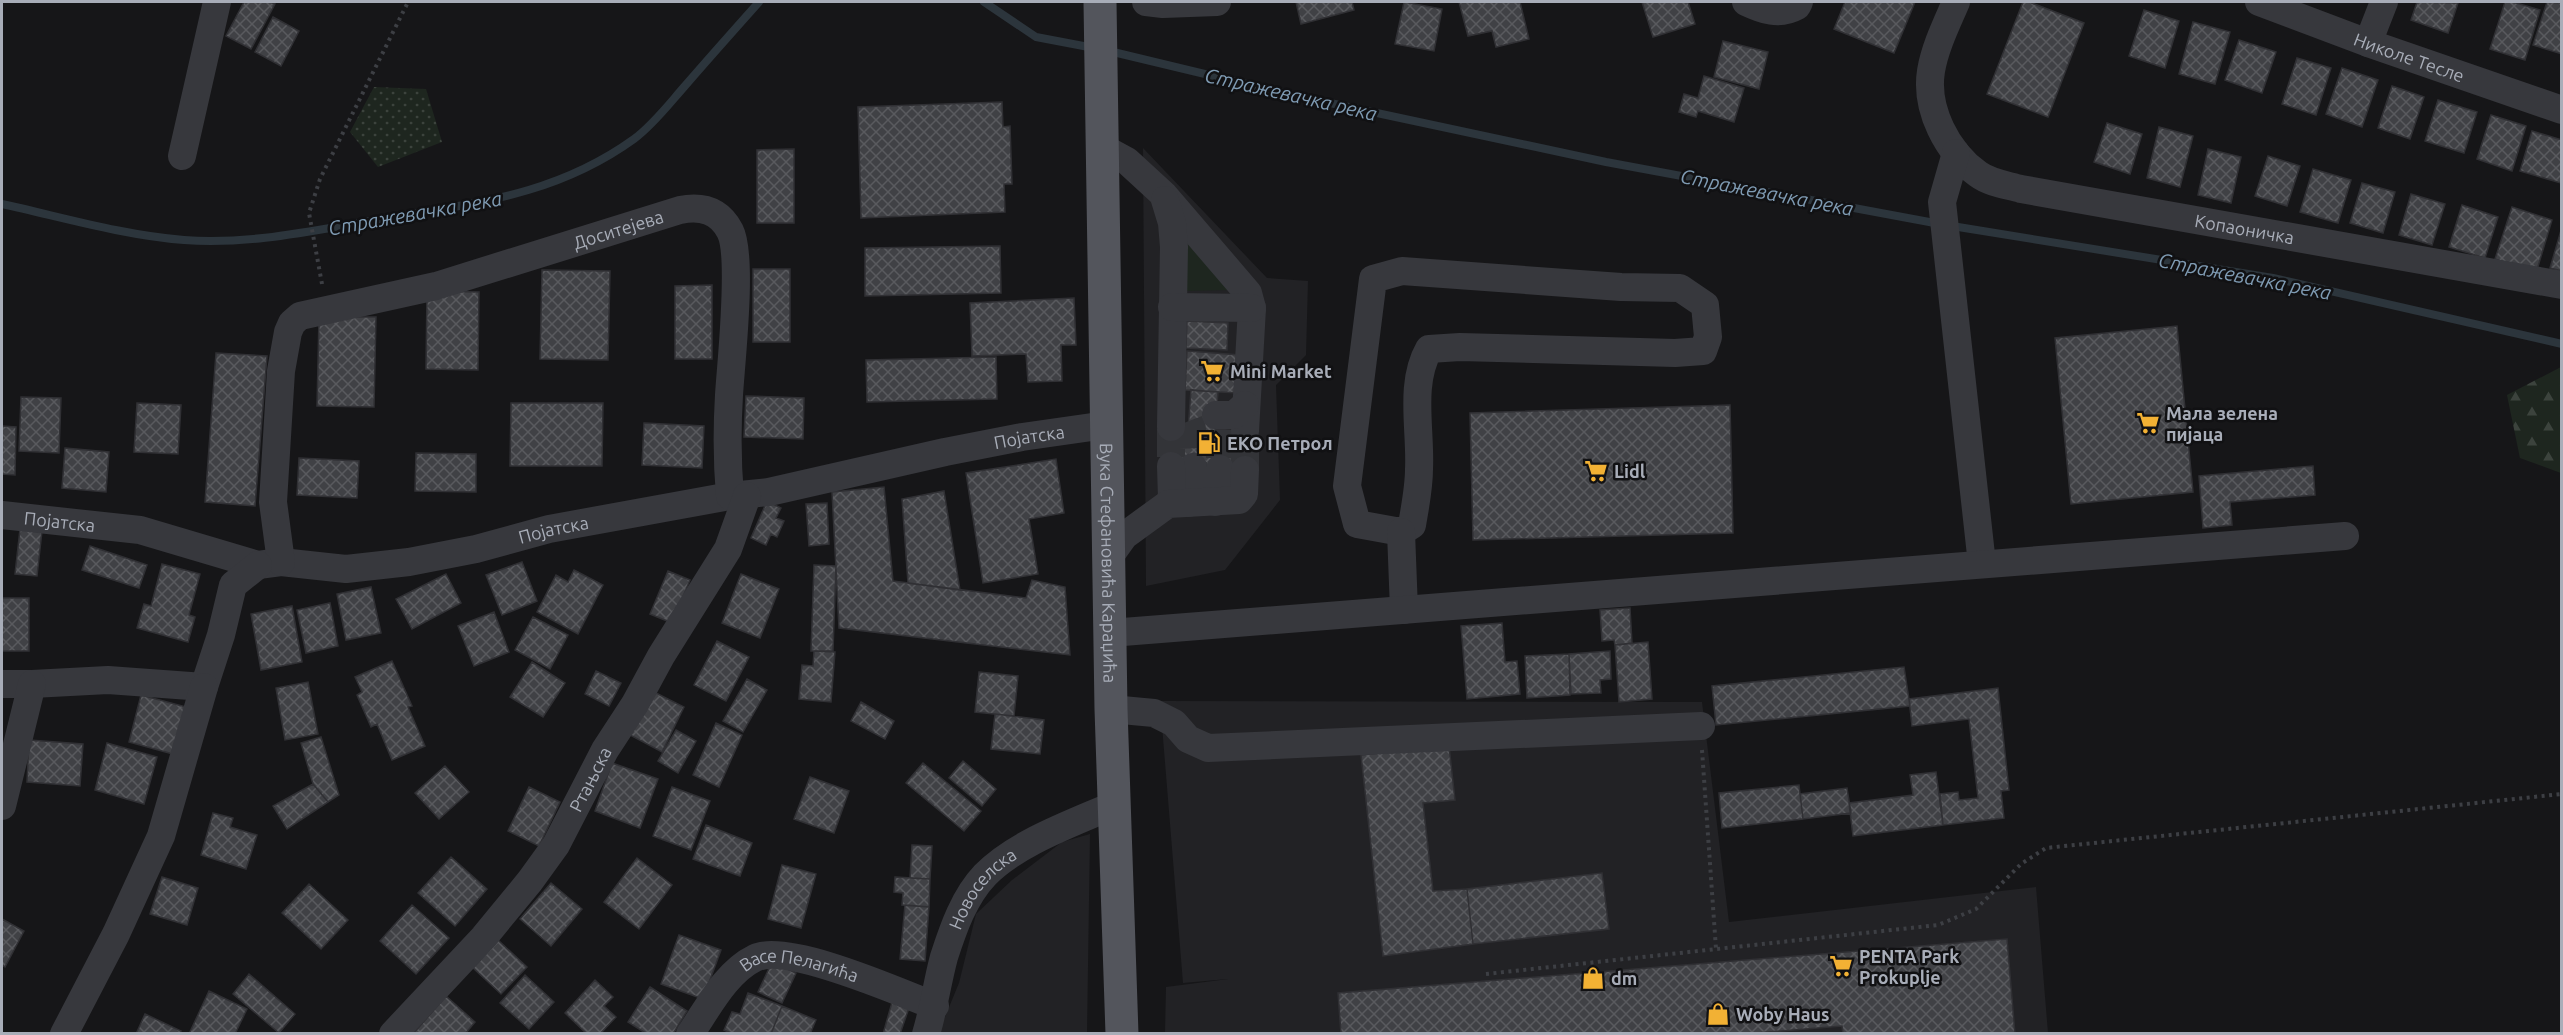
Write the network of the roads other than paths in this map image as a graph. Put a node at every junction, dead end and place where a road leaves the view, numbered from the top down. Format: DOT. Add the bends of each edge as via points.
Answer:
graph roads {
  1 [pos="217,2"];
  2 [pos="1146,2"];
  3 [pos="1217,2"];
  4 [pos="1746,2"];
  5 [pos="1956,2"];
  6 [pos="2259,2"];
  7 [pos="2384,2"];
  8 [pos="1798,4"];
  9 [pos="1101,15"];
  10 [pos="2368,43"];
  11 [pos="2562,110"];
  12 [pos="1951,145"];
  13 [pos="1103,148"];
  14 [pos="182,156"];
  15 [pos="1164,195"];
  16 [pos="2562,285"];
  17 [pos="1172,307"];
  18 [pos="1252,308"];
  19 [pos="1106,425"];
  20 [pos="739,496"];
  21 [pos="1190,503"];
  22 [pos="2,515"];
  23 [pos="1401,532"];
  24 [pos="2345,536"];
  25 [pos="1109,557"];
  26 [pos="270,564"];
  27 [pos="1982,564"];
  28 [pos="1404,610"];
  29 [pos="1110,633"];
  30 [pos="2,684"];
  31 [pos="32,684"];
  32 [pos="204,687"];
  33 [pos="1111,709"];
  34 [pos="1701,726"];
  35 [pos="1114,805"];
  36 [pos="2,806"];
  37 [pos="935,1006"];
  38 [pos="63,1034"];
  39 [pos="393,1034"];
  40 [pos="690,1034"];
  41 [pos="926,1034"];
  42 [pos="1122,1034"];
  1 -- 14 [label="street"];
  2 -- 3 [label="street"];
  4 -- 8 [label="street" via="1780,12"];
  5 -- 12 [label="street" via="1937,50 1931,79 1932,103"];
  6 -- 10 [label="street, Николе Тесле"];
  7 -- 10 [label="street"];
  9 -- 13 [label="main road, Вука Стефановића Караџића"];
  10 -- 11 [label="street, Николе Тесле"];
  12 -- 16 [label="street, Копаоничка" via="1979,176 2021,189"];
  12 -- 27 [label="street" via="1942,202"];
  13 -- 15 [label="street" via="1127,161"];
  13 -- 19 [label="main road, Вука Стефановића Караџића"];
  15 -- 17 [label="street" via="1174,247"];
  15 -- 18 [label="street" via="1241,283"];
  17 -- 18 [label="street"];
  17 -- 18 [label="street" via="1208,420"];
  19 -- 20 [label="street, Појатска" via="945,452"];
  19 -- 25 [label="main road, Вука Стефановића Караџића"];
  20 -- 26 [label="street, Појатска" via="549,529 409,562 346,569"];
  20 -- 26 [label="street, Доситејева" via="728,470 735,251 724,222 695,207 436,286 300,316 288,332 281,371"];
  20 -- 39 [label="street, Ртањска" via="728,549 605,750 556,845 484,937"];
  21 -- 21 [label="street" via="1172,499 1207,468 1242,497 1235,501"];
  21 -- 25 [label="street" via="1124,536"];
  22 -- 26 [label="street, Појатска" via="140,530"];
  23 -- 23 [label="street" via="1358,524 1347,486 1373,279 1402,271 1680,288 1704,305 1708,337 1703,351 1429,349 1421,362 1415,510 1412,525"];
  23 -- 28 [label="street"];
  24 -- 27 [label="street"];
  25 -- 29 [label="main road, Вука Стефановића Караџића"];
  26 -- 32 [label="street" via="233,585"];
  27 -- 28 [label="street"];
  28 -- 29 [label="street"];
  29 -- 33 [label="main road, Вука Стефановића Караџића"];
  30 -- 31 [label="street"];
  31 -- 32 [label="street" via="108,680"];
  31 -- 36 [label="street"];
  32 -- 38 [label="street" via="161,836 116,934"];
  33 -- 34 [label="street" via="1154,713 1174,723 1188,739 1208,748"];
  33 -- 35 [label="main road, Вука Стефановића Караџића"];
  35 -- 37 [label="street, Новоселска" via="1005,858 983,878 960,914 944,958"];
  35 -- 42 [label="main road, Вука Стефановића Караџића"];
  37 -- 40 [label="street, Васе Пелагића" via="816,962 776,954 757,956 738,968"];
  37 -- 41 [label="street, Новоселска"];
}
